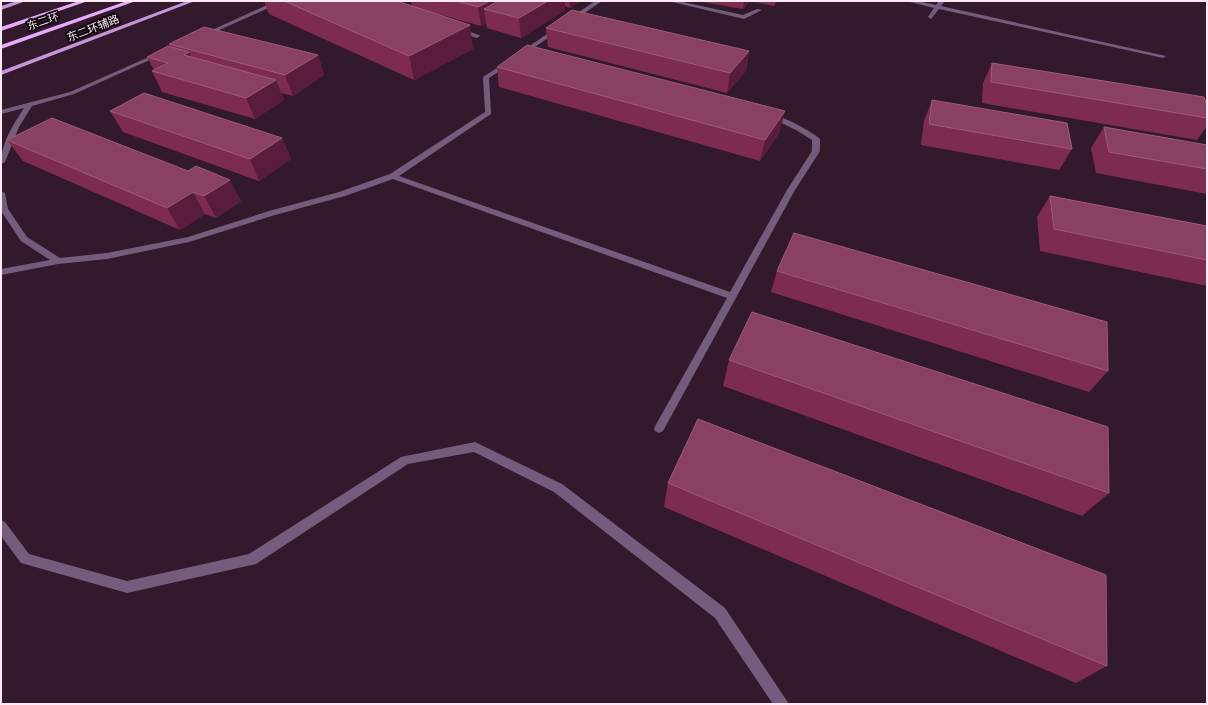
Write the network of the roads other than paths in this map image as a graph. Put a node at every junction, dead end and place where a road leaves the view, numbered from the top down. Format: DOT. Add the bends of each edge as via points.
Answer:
graph roads {
  1 [pos="23,1"];
  2 [pos="85,1"];
  3 [pos="133,1"];
  4 [pos="192,1"];
  5 [pos="281,1"];
  6 [pos="599,1"];
  7 [pos="671,1"];
  8 [pos="909,1"];
  9 [pos="942,1"];
  10 [pos="938,7"];
  11 [pos="1,8"];
  12 [pos="759,10"];
  13 [pos="931,17"];
  14 [pos="1,29"];
  15 [pos="454,29"];
  16 [pos="476,36"];
  17 [pos="194,39"];
  18 [pos="3,47"];
  19 [pos="166,52"];
  20 [pos="1164,56"];
  21 [pos="1,73"];
  22 [pos="30,104"];
  23 [pos="1,112"];
  24 [pos="764,114"];
  25 [pos="1,162"];
  26 [pos="393,176"];
  27 [pos="1,193"];
  28 [pos="58,261"];
  29 [pos="1,272"];
  30 [pos="732,296"];
  31 [pos="659,428"];
  32 [pos="1,526"];
  33 [pos="782,704"];
  1 -- 11 [label="main road"];
  2 -- 14 [label="highway, 东二环"];
  3 -- 18 [label="highway, 东二环"];
  4 -- 21 [label="main road, 东二环辅路"];
  5 -- 17 [label="street"];
  6 -- 26 [label="street" via="528,53 486,77 490,113"];
  7 -- 12 [label="street" via="744,17"];
  8 -- 10 [label="street"];
  9 -- 10 [label="street"];
  10 -- 13 [label="street"];
  10 -- 20 [label="street"];
  15 -- 16 [label="street"];
  19 -- 22 [label="street" via="72,92"];
  22 -- 23 [label="street"];
  22 -- 25 [label="street" via="16,127"];
  24 -- 30 [label="street" via="799,128 816,139 816,151 791,190"];
  26 -- 28 [label="street" via="342,194 189,239 107,256"];
  26 -- 30 [label="street"];
  27 -- 28 [label="street" via="4,209 24,239"];
  28 -- 29 [label="street"];
  30 -- 31 [label="street"];
  32 -- 33 [label="street" via="25,560 127,587 252,560 405,460 475,447 558,488 720,613"];
}
